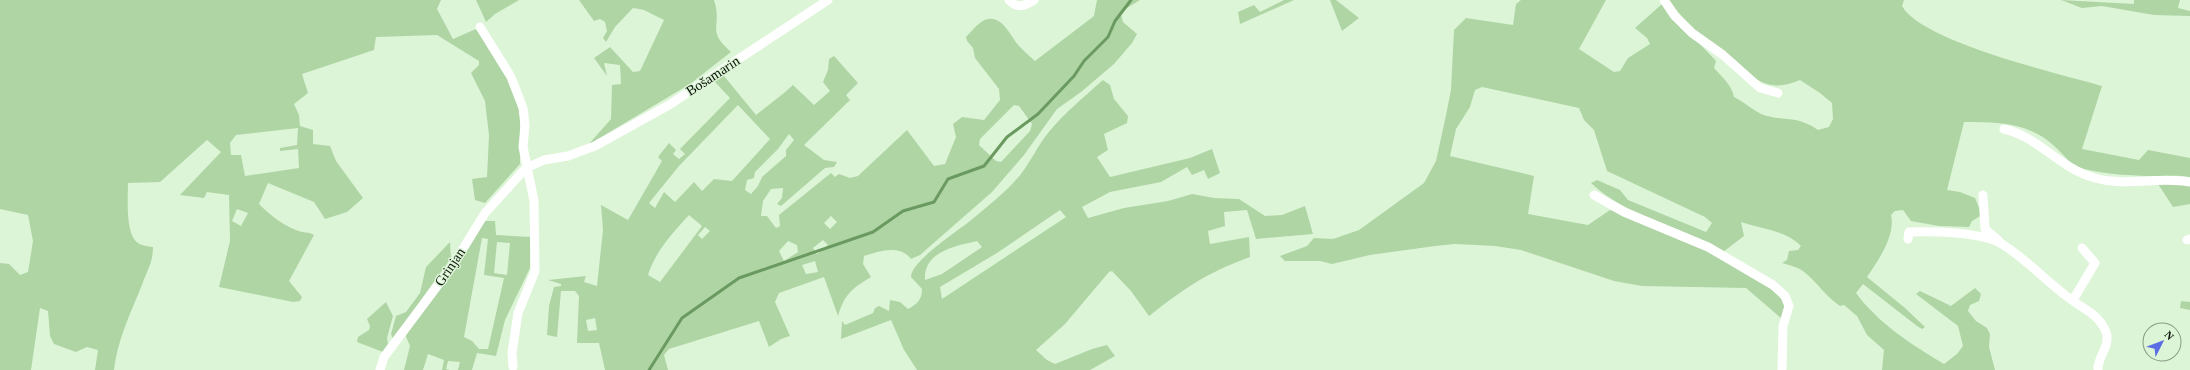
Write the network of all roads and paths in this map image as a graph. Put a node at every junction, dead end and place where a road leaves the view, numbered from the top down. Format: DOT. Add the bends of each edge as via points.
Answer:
graph roads {
  1 [pos="828,0"];
  2 [pos="1010,0"];
  3 [pos="1034,0"];
  4 [pos="1664,0"];
  5 [pos="480,26"];
  6 [pos="1778,92"];
  7 [pos="2004,129"];
  8 [pos="595,146"];
  9 [pos="526,168"];
  10 [pos="2190,182"];
  11 [pos="1594,195"];
  12 [pos="1983,195"];
  13 [pos="1908,239"];
  14 [pos="2001,244"];
  15 [pos="2082,248"];
  16 [pos="2073,300"];
  17 [pos="513,367"];
  18 [pos="380,370"];
  19 [pos="1782,370"];
  20 [pos="2098,370"];
  1 -- 8 [label="street, Bošamarin" via="669,105"];
  2 -- 3 [label="street" via="1018,6"];
  4 -- 6 [label="street" via="1674,15 1692,33 1723,55 1760,88"];
  5 -- 9 [label="street" via="511,77 523,108"];
  7 -- 10 [label="street" via="2036,142 2057,160 2096,178 2139,183 2176,180"];
  8 -- 9 [label="street, Grinjan" via="568,156 544,160"];
  9 -- 17 [label="street" via="534,201 534,271 518,313 512,353"];
  9 -- 18 [label="street, Grinjan" via="484,212 453,265 384,357"];
  11 -- 19 [label="street" via="1624,212 1708,247 1773,285 1785,296 1789,306 1783,326"];
  12 -- 14 [label="street" via="1986,229"];
  13 -- 14 [label="street" via="1909,232 1928,231 1956,233"];
  14 -- 16 [label="street"];
  15 -- 16 [label="street" via="2095,263"];
  16 -- 20 [label="street" via="2092,312 2106,333 2108,340"];
}
